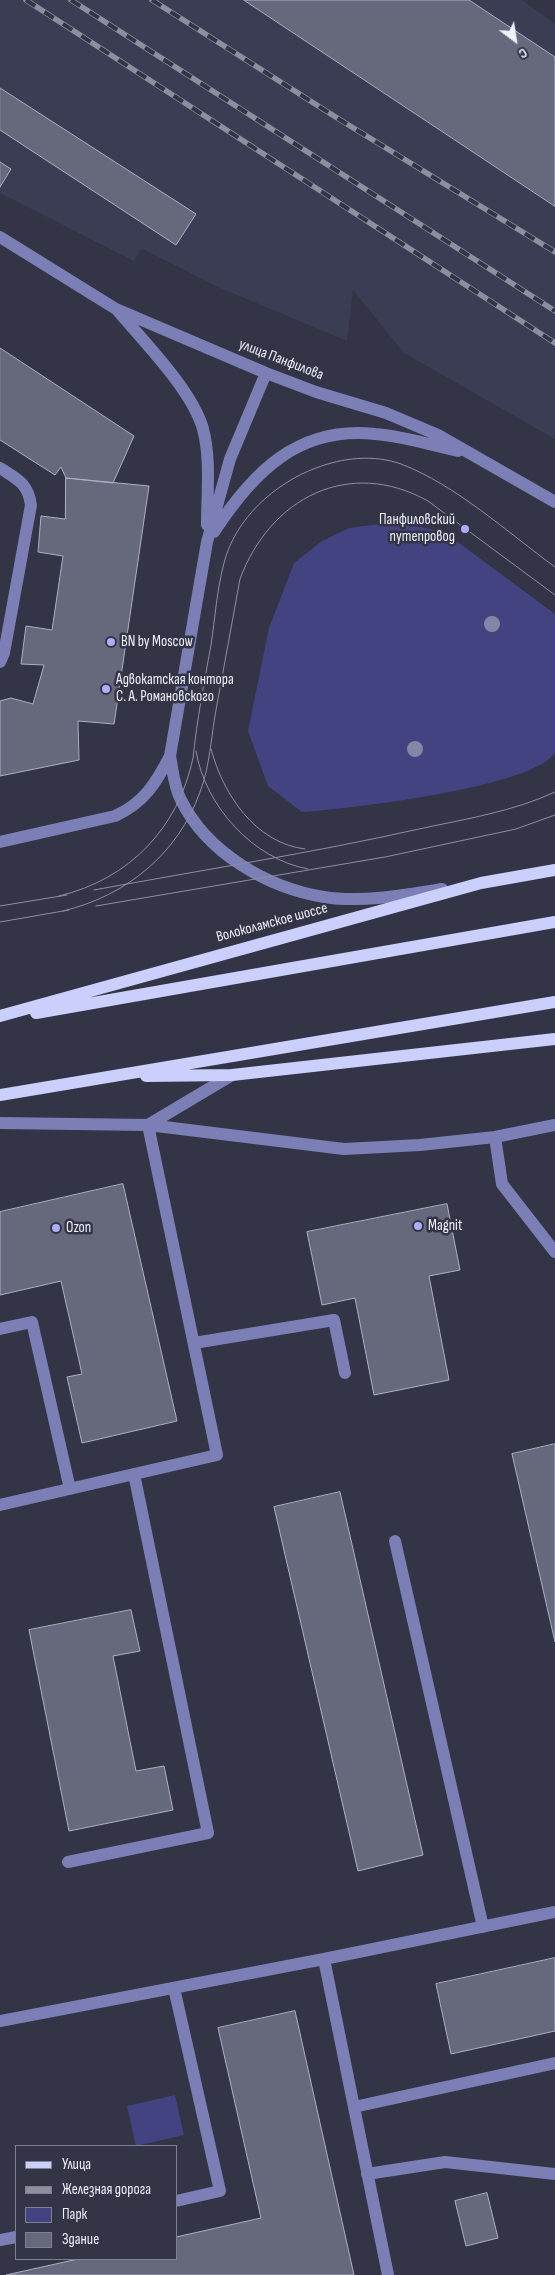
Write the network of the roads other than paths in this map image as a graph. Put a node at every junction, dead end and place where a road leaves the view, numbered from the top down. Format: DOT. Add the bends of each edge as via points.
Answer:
graph roads {
  1 [pos="0,237"];
  2 [pos="116,309"];
  3 [pos="266,373"];
  4 [pos="468,453"];
  5 [pos="0,468"];
  6 [pos="555,502"];
  7 [pos="208,542"];
  8 [pos="0,662"];
  9 [pos="170,756"];
  10 [pos="0,842"];
  11 [pos="555,870"];
  12 [pos="481,883"];
  13 [pos="555,922"];
  14 [pos="555,1002"];
  15 [pos="0,1018"];
  16 [pos="555,1039"];
  17 [pos="106,1076"];
  18 [pos="232,1076"];
  19 [pos="0,1095"];
  20 [pos="0,1123"];
  21 [pos="148,1125"];
  22 [pos="555,1126"];
  23 [pos="495,1136"];
  24 [pos="555,1252"];
  25 [pos="0,1329"];
  26 [pos="194,1343"];
  27 [pos="345,1373"];
  28 [pos="134,1474"];
  29 [pos="70,1489"];
  30 [pos="0,1505"];
  31 [pos="395,1541"];
  32 [pos="68,1862"];
  33 [pos="555,1912"];
  34 [pos="484,1926"];
  35 [pos="324,1960"];
  36 [pos="174,1988"];
  37 [pos="0,2021"];
  38 [pos="555,2063"];
  39 [pos="354,2107"];
  40 [pos="368,2174"];
  41 [pos="555,2174"];
  42 [pos="178,2201"];
  43 [pos="15,2236"];
  44 [pos="0,2240"];
  45 [pos="388,2275"];
  1 -- 2 [label="street, улица Панфилова"];
  2 -- 3 [label="street, улица Панфилова"];
  2 -- 7 [label="street" via="194,407 207,455"];
  3 -- 4 [label="street, улица Панфилова" via="386,414 438,435"];
  3 -- 7 [label="street" via="230,459"];
  4 -- 6 [label="street, улица Панфилова"];
  4 -- 7 [label="street" via="377,434 354,432 326,436 272,462 230,508"];
  5 -- 8 [label="street" via="22,482 32,505"];
  7 -- 9 [label="street"];
  9 -- 10 [label="street" via="155,785 130,809 115,816"];
  9 -- 12 [label="street" via="175,784 190,816 204,834 226,854 265,878 325,897 386,898"];
  11 -- 12 [label="main road, Волоколамское шоссе"];
  12 -- 15 [label="main road, Волоколамское шоссе"];
  13 -- 15 [label="main road, Волоколамское шоссе"];
  14 -- 17 [label="main road"];
  16 -- 18 [label="main road"];
  17 -- 18 [label="main road"];
  17 -- 19 [label="main road"];
  18 -- 21 [label="street"];
  20 -- 21 [label="street"];
  21 -- 23 [label="street" via="344,1150"];
  21 -- 26 [label="street"];
  22 -- 23 [label="street"];
  23 -- 24 [label="street" via="502,1184"];
  25 -- 29 [label="street" via="32,1322"];
  26 -- 27 [label="street" via="334,1320"];
  26 -- 28 [label="street" via="217,1455"];
  28 -- 29 [label="street"];
  28 -- 32 [label="street" via="208,1833"];
  29 -- 30 [label="street"];
  31 -- 34 [label="street"];
  33 -- 34 [label="street"];
  34 -- 35 [label="street"];
  35 -- 36 [label="street"];
  35 -- 39 [label="street"];
  36 -- 37 [label="street"];
  36 -- 42 [label="street" via="220,2191"];
  38 -- 39 [label="street"];
  39 -- 40 [label="street"];
  40 -- 41 [label="street" via="445,2162"];
  40 -- 45 [label="street"];
  43 -- 44 [label="street"];
}
